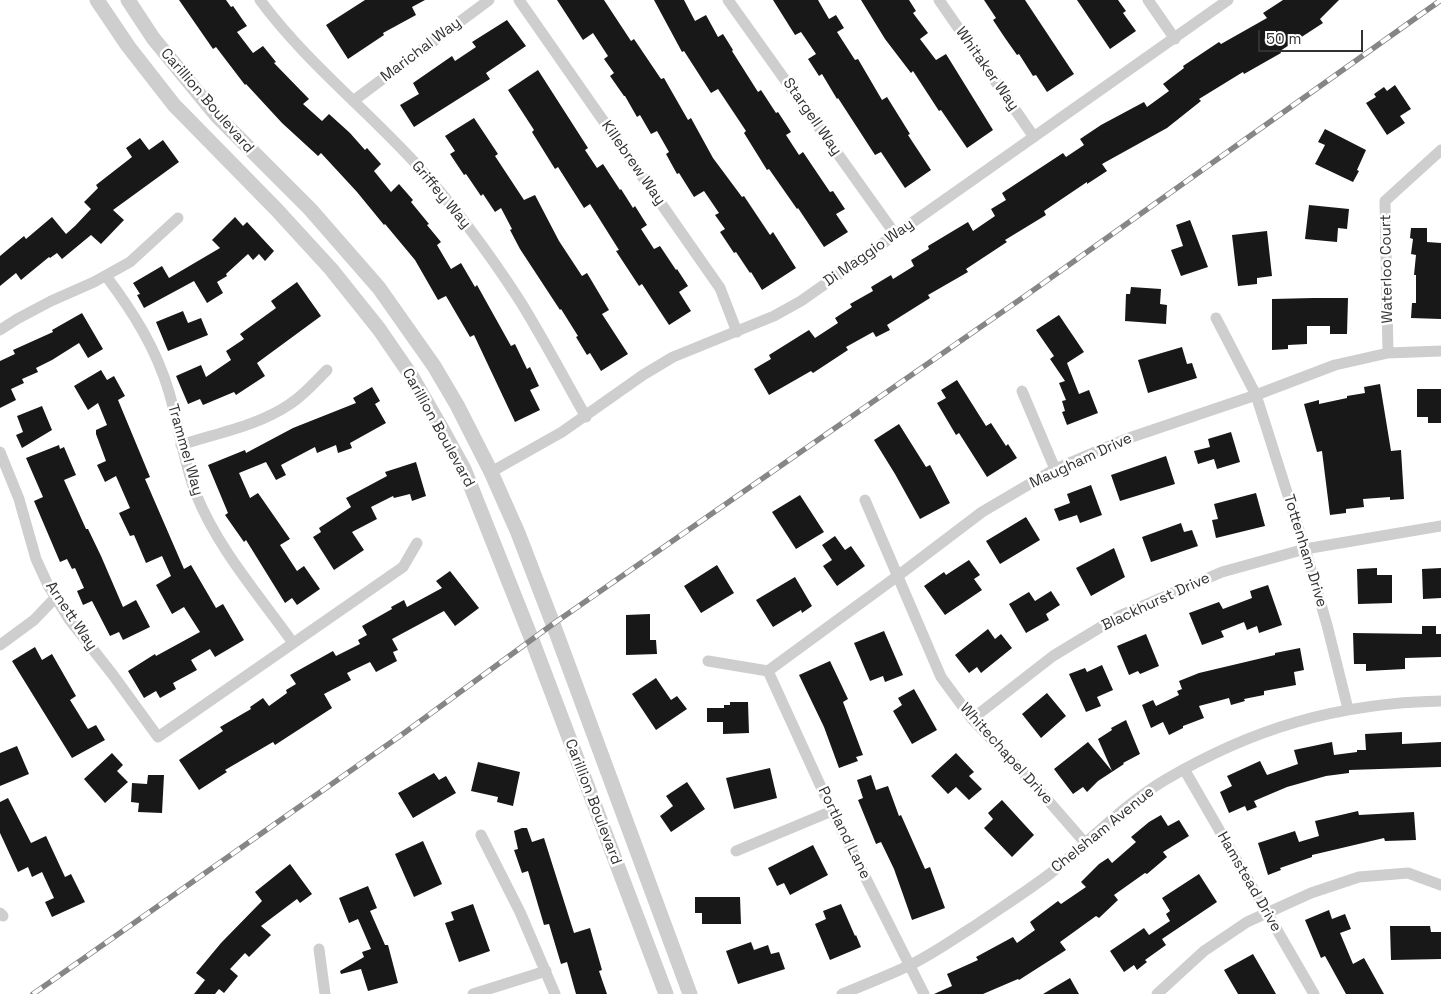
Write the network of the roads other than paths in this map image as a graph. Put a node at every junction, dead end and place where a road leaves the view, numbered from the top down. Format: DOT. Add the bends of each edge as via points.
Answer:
graph roads {
  1 [pos="97,0"];
  2 [pos="128,0"];
  3 [pos="260,0"];
  4 [pos="490,0"];
  5 [pos="519,0"];
  6 [pos="728,0"];
  7 [pos="939,0"];
  8 [pos="1148,0"];
  9 [pos="1228,0"];
  10 [pos="1175,39"];
  11 [pos="353,101"];
  12 [pos="1034,137"];
  13 [pos="1441,150"];
  14 [pos="178,218"];
  15 [pos="895,234"];
  16 [pos="106,276"];
  17 [pos="1216,318"];
  18 [pos="0,330"];
  19 [pos="737,332"];
  20 [pos="1441,351"];
  21 [pos="1388,354"];
  22 [pos="326,370"];
  23 [pos="1022,391"];
  24 [pos="1256,395"];
  25 [pos="586,417"];
  26 [pos="181,445"];
  27 [pos="2,460"];
  28 [pos="1055,469"];
  29 [pos="491,472"];
  30 [pos="865,500"];
  31 [pos="1441,526"];
  32 [pos="417,543"];
  33 [pos="1305,549"];
  34 [pos="899,575"];
  35 [pos="55,598"];
  36 [pos="294,643"];
  37 [pos="0,646"];
  38 [pos="708,661"];
  39 [pos="768,671"];
  40 [pos="1441,701"];
  41 [pos="1348,709"];
  42 [pos="972,720"];
  43 [pos="1184,769"];
  44 [pos="832,811"];
  45 [pos="481,836"];
  46 [pos="1086,844"];
  47 [pos="736,852"];
  48 [pos="1441,885"];
  49 [pos="1268,913"];
  50 [pos="319,949"];
  51 [pos="910,965"];
  52 [pos="546,971"];
  53 [pos="325,994"];
  54 [pos="473,994"];
  55 [pos="555,994"];
  56 [pos="666,994"];
  57 [pos="690,994"];
  58 [pos="842,994"];
  59 [pos="924,994"];
  60 [pos="1157,994"];
  61 [pos="1314,994"];
  1 -- 56 [label="street, Carillion Boulevard" via="174,105 276,208 337,276 379,329 438,421 464,469"];
  2 -- 29 [label="street, Carillion Boulevard" via="153,38 217,116 310,209 379,288 438,373"];
  3 -- 11 [label="street, Griffey Way" via="285,31"];
  4 -- 11 [label="street, Marichal Way"];
  5 -- 19 [label="street, Killebrew Way" via="720,288"];
  6 -- 15 [label="street, Stargell Way"];
  7 -- 12 [label="street, Whitaker Way"];
  8 -- 10 [label="street"];
  9 -- 10 [label="street, Di Maggio Way"];
  10 -- 12 [label="street, Di Maggio Way"];
  11 -- 25 [label="street, Griffey Way" via="417,165 490,256 521,302"];
  12 -- 15 [label="street, Di Maggio Way"];
  13 -- 21 [label="street, Waterloo Court" via="1385,201"];
  14 -- 16 [label="street" via="130,262"];
  15 -- 19 [label="street, Di Maggio Way" via="801,301"];
  16 -- 18 [label="street" via="51,301"];
  16 -- 26 [label="street, Trammel Way" via="128,306 156,356 169,391"];
  17 -- 24 [label="street, Tottenham Drive"];
  19 -- 25 [label="street, Di Maggio Way" via="673,357"];
  20 -- 21 [label="street, Maugham Drive"];
  21 -- 24 [label="street, Maugham Drive" via="1335,365"];
  22 -- 26 [label="street" via="303,394 276,413"];
  23 -- 28 [label="street"];
  24 -- 28 [label="street, Maugham Drive" via="1126,439"];
  24 -- 33 [label="street, Tottenham Drive"];
  25 -- 29 [label="street, Di Maggio Way"];
  26 -- 36 [label="street, Trammel Way" via="196,495 216,534"];
  27 -- 35 [label="street, Arnett Way" via="19,499 36,559"];
  28 -- 34 [label="street, Maugham Drive" via="982,512"];
  29 -- 57 [label="street, Carillion Boulevard" via="553,624"];
  30 -- 34 [label="street, Whitechapel Drive"];
  31 -- 33 [label="street, Blackhurst Drive"];
  32 -- 36 [label="street" via="403,567"];
  33 -- 41 [label="street, Tottenham Drive"];
  33 -- 42 [label="street, Blackhurst Drive" via="1222,572 1119,616 1053,656"];
  34 -- 39 [label="street, Maugham Drive"];
  34 -- 42 [label="street, Whitechapel Drive" via="942,677"];
  35 -- 36 [label="street, Arnett Way" via="158,737"];
  35 -- 37 [label="street" via="34,620"];
  38 -- 39 [label="street"];
  39 -- 44 [label="street, Portland Lane"];
  40 -- 41 [label="street, Chelsham Avenue"];
  41 -- 43 [label="street, Chelsham Avenue" via="1291,722 1250,737"];
  42 -- 46 [label="street, Whitechapel Drive"];
  43 -- 46 [label="street, Chelsham Avenue" via="1134,801"];
  43 -- 49 [label="street, Hamstead Drive"];
  44 -- 47 [label="street"];
  44 -- 51 [label="street, Portland Lane"];
  45 -- 52 [label="street"];
  46 -- 51 [label="street, Chelsham Avenue" via="1010,902"];
  48 -- 49 [label="street" via="1408,873 1359,877 1311,892"];
  49 -- 60 [label="street" via="1247,922 1204,951"];
  49 -- 61 [label="street, Hamstead Drive"];
  50 -- 53 [label="street"];
  51 -- 58 [label="street, Chelsham Avenue"];
  51 -- 59 [label="street, Portland Lane"];
  52 -- 54 [label="street"];
  52 -- 55 [label="street"];
}
